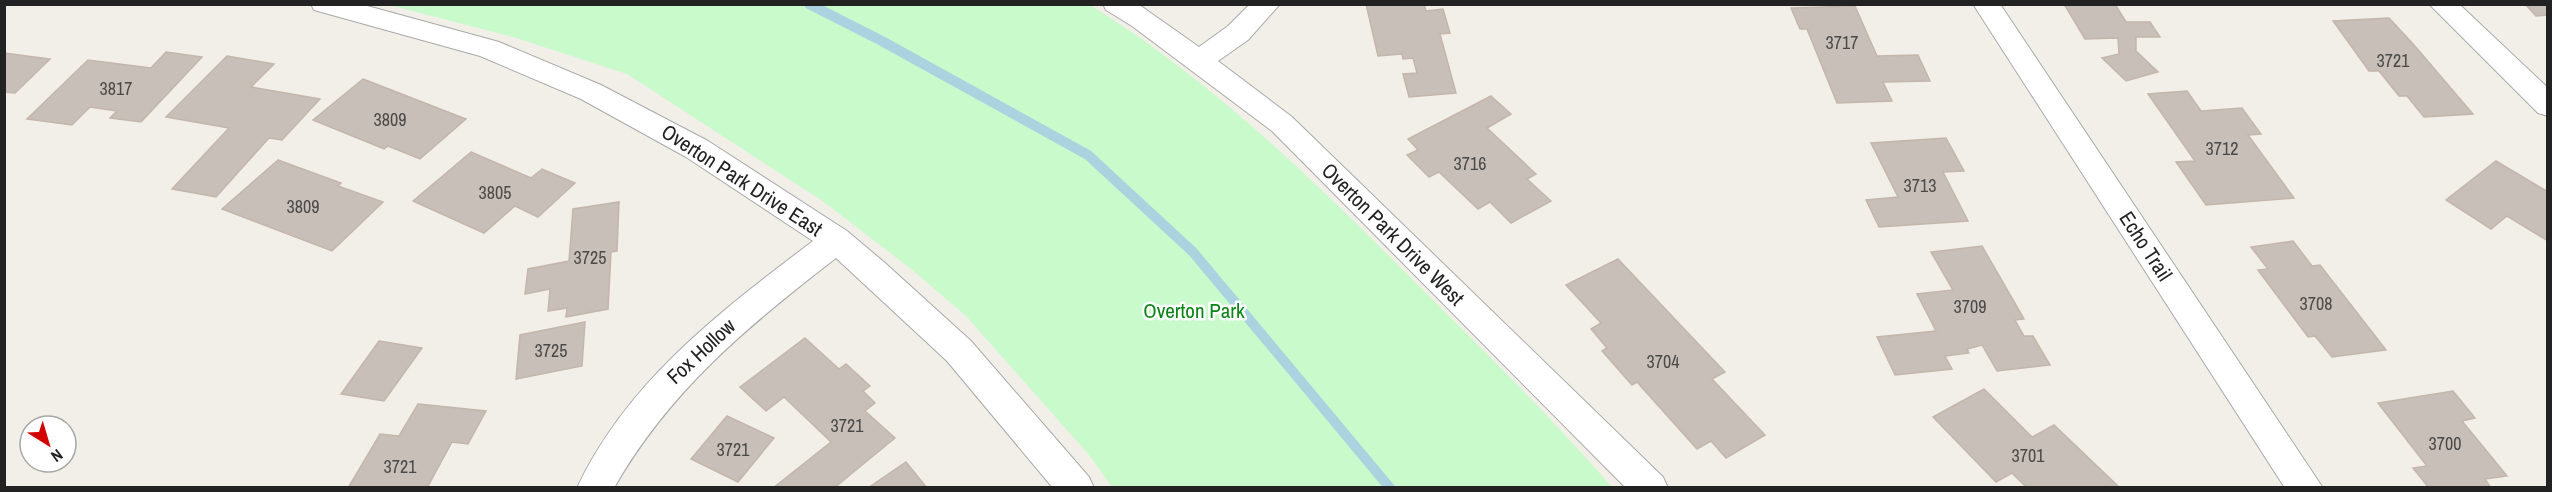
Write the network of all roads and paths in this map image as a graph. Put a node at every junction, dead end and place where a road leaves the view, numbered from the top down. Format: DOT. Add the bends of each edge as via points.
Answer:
graph roads {
  1 [pos="324,4"];
  2 [pos="1116,4"];
  3 [pos="1267,4"];
  4 [pos="1986,4"];
  5 [pos="2442,4"];
  6 [pos="1198,61"];
  7 [pos="2547,106"];
  8 [pos="836,240"];
  9 [pos="595,488"];
  10 [pos="1076,488"];
  11 [pos="1650,488"];
  12 [pos="2305,488"];
  1 -- 8 [label="street, Overton Park Drive East" via="489,49 591,92 697,149"];
  2 -- 6 [label="street, Overton Park Drive West"];
  3 -- 6 [label="street" via="1238,33"];
  4 -- 12 [label="street, Echo Trail"];
  5 -- 7 [label="street"];
  6 -- 11 [label="street, Overton Park Drive West" via="1282,124"];
  8 -- 9 [label="street, Fox Hollow" via="678,369 618,445"];
  8 -- 10 [label="street, Overton Park Drive East" via="959,351"];
}
